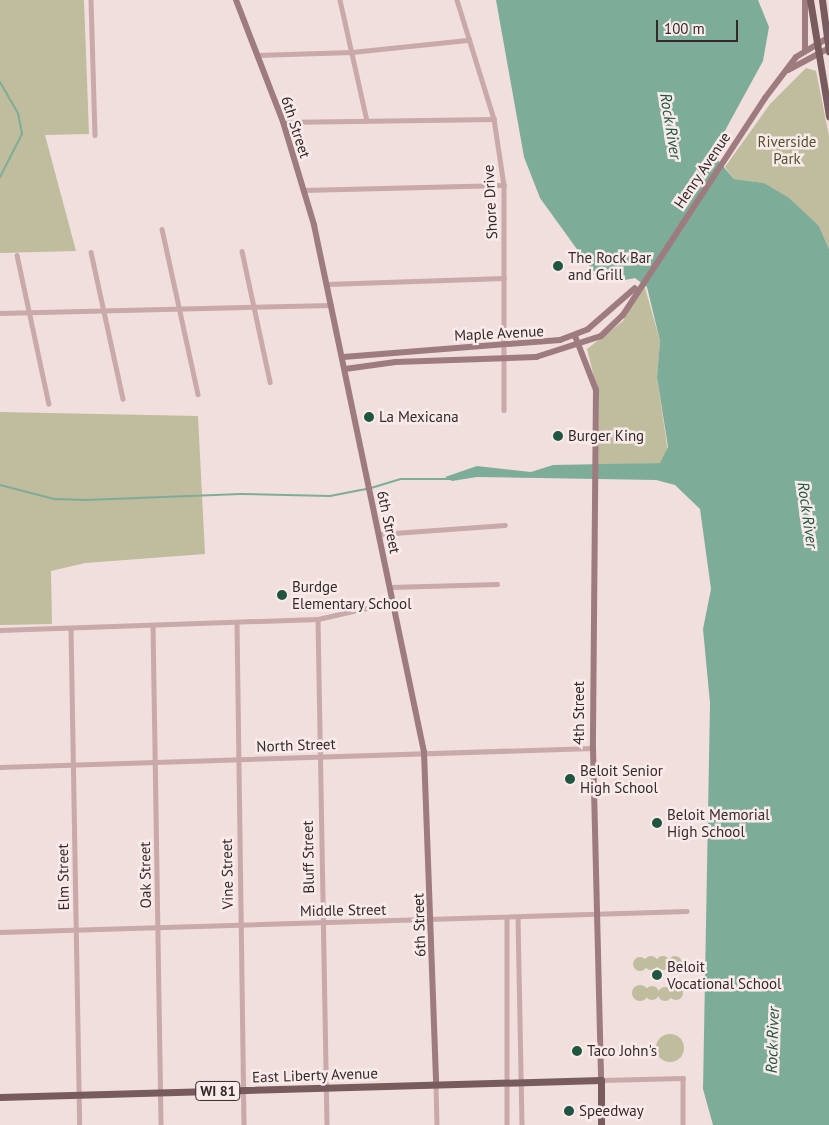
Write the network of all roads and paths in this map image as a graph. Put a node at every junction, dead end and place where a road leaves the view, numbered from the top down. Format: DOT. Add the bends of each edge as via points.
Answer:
graph roads {
  1 [pos="91,0"];
  2 [pos="236,0"];
  3 [pos="340,0"];
  4 [pos="457,0"];
  5 [pos="805,0"];
  6 [pos="810,0"];
  7 [pos="822,0"];
  8 [pos="827,18"];
  9 [pos="828,37"];
  10 [pos="469,40"];
  11 [pos="816,43"];
  12 [pos="805,49"];
  13 [pos="829,50"];
  14 [pos="352,52"];
  15 [pos="257,55"];
  16 [pos="817,55"];
  17 [pos="787,71"];
  18 [pos="829,116"];
  19 [pos="494,119"];
  20 [pos="367,121"];
  21 [pos="283,122"];
  22 [pos="96,135"];
  23 [pos="504,186"];
  24 [pos="303,190"];
  25 [pos="162,228"];
  26 [pos="242,251"];
  27 [pos="91,252"];
  28 [pos="17,255"];
  29 [pos="504,278"];
  30 [pos="327,284"];
  31 [pos="640,284"];
  32 [pos="331,305"];
  33 [pos="254,307"];
  34 [pos="180,309"];
  35 [pos="105,311"];
  36 [pos="30,312"];
  37 [pos="0,313"];
  38 [pos="575,336"];
  39 [pos="504,346"];
  40 [pos="579,346"];
  41 [pos="344,357"];
  42 [pos="505,358"];
  43 [pos="346,369"];
  44 [pos="270,382"];
  45 [pos="198,394"];
  46 [pos="123,399"];
  47 [pos="49,404"];
  48 [pos="504,410"];
  49 [pos="505,525"];
  50 [pos="380,534"];
  51 [pos="497,584"];
  52 [pos="390,587"];
  53 [pos="393,602"];
  54 [pos="318,619"];
  55 [pos="237,622"];
  56 [pos="153,625"];
  57 [pos="71,628"];
  58 [pos="0,630"];
  59 [pos="593,748"];
  60 [pos="424,752"];
  61 [pos="319,757"];
  62 [pos="237,759"];
  63 [pos="156,762"];
  64 [pos="74,763"];
  65 [pos="0,767"];
  66 [pos="687,912"];
  67 [pos="598,914"];
  68 [pos="507,917"];
  69 [pos="518,917"];
  70 [pos="431,921"];
  71 [pos="322,923"];
  72 [pos="241,926"];
  73 [pos="158,928"];
  74 [pos="76,930"];
  75 [pos="0,932"];
  76 [pos="601,1080"];
  77 [pos="521,1082"];
  78 [pos="508,1083"];
  79 [pos="436,1085"];
  80 [pos="325,1089"];
  81 [pos="244,1091"];
  82 [pos="161,1092"];
  83 [pos="79,1094"];
  84 [pos="0,1097"];
  85 [pos="80,1125"];
  86 [pos="162,1125"];
  87 [pos="244,1125"];
  88 [pos="326,1125"];
  89 [pos="437,1125"];
  90 [pos="508,1125"];
  91 [pos="522,1125"];
  92 [pos="601,1125"];
  93 [pos="683,1125"];
  1 -- 22 [label="street"];
  2 -- 15 [label="street, 6th Street"];
  3 -- 14 [label="street"];
  4 -- 10 [label="street, Shore Drive"];
  5 -- 12 [label="street"];
  6 -- 11 [label="main road"];
  7 -- 8 [label="main road"];
  8 -- 9 [label="main road"];
  9 -- 11 [label="street, Henry Avenue"];
  9 -- 13 [label="main road"];
  10 -- 14 [label="street"];
  10 -- 19 [label="street, Shore Drive"];
  11 -- 12 [label="street, Henry Avenue"];
  11 -- 16 [label="main road"];
  12 -- 17 [label="street, Henry Avenue"];
  13 -- 16 [label="street, Henry Avenue"];
  14 -- 15 [label="street"];
  14 -- 20 [label="street"];
  15 -- 21 [label="street, 6th Street"];
  16 -- 17 [label="street, Henry Avenue"];
  16 -- 18 [label="main road"];
  17 -- 31 [label="street, Henry Avenue"];
  19 -- 20 [label="street"];
  19 -- 23 [label="street, Shore Drive"];
  20 -- 21 [label="street"];
  21 -- 24 [label="street, 6th Street"];
  23 -- 24 [label="street"];
  23 -- 29 [label="street, Shore Drive"];
  24 -- 30 [label="street, 6th Street"];
  25 -- 34 [label="street"];
  26 -- 33 [label="street"];
  27 -- 35 [label="street"];
  28 -- 36 [label="street"];
  29 -- 30 [label="street"];
  29 -- 39 [label="street, Shore Drive"];
  30 -- 32 [label="street, 6th Street"];
  31 -- 38 [label="street, Maple Avenue" via="606,316"];
  31 -- 40 [label="street, Maple Avenue" via="620,318 601,336"];
  32 -- 33 [label="street"];
  32 -- 41 [label="street, 6th Street"];
  33 -- 34 [label="street"];
  33 -- 44 [label="street"];
  34 -- 35 [label="street"];
  34 -- 45 [label="street"];
  35 -- 36 [label="street"];
  35 -- 46 [label="street"];
  36 -- 37 [label="street"];
  36 -- 47 [label="street"];
  38 -- 39 [label="street, Maple Avenue"];
  38 -- 40 [label="street, 4th Street"];
  39 -- 41 [label="street, Maple Avenue" via="385,350"];
  39 -- 42 [label="street, Shore Drive"];
  40 -- 42 [label="street, Maple Avenue" via="550,355"];
  40 -- 59 [label="street, 4th Street" via="596,390"];
  41 -- 43 [label="street, 6th Street"];
  42 -- 43 [label="street, Maple Avenue"];
  42 -- 48 [label="street, Shore Drive"];
  43 -- 50 [label="street, 6th Street"];
  49 -- 50 [label="street"];
  50 -- 52 [label="street, 6th Street"];
  51 -- 52 [label="street"];
  52 -- 53 [label="street, 6th Street"];
  53 -- 54 [label="street"];
  53 -- 60 [label="street, 6th Street"];
  54 -- 55 [label="street"];
  54 -- 61 [label="street, Bluff Street"];
  55 -- 56 [label="street"];
  55 -- 62 [label="street, Vine Street"];
  56 -- 57 [label="street"];
  56 -- 63 [label="street, Oak Street"];
  57 -- 58 [label="street"];
  57 -- 64 [label="street, Elm Street"];
  59 -- 60 [label="street, North Street"];
  59 -- 67 [label="street, 4th Street"];
  60 -- 61 [label="street, North Street"];
  60 -- 70 [label="street, 6th Street"];
  61 -- 62 [label="street, North Street"];
  61 -- 71 [label="street, Bluff Street"];
  62 -- 63 [label="street, North Street"];
  62 -- 72 [label="street, Vine Street"];
  63 -- 64 [label="street, North Street"];
  63 -- 73 [label="street, Oak Street"];
  64 -- 65 [label="street, North Street"];
  64 -- 74 [label="street, Elm Street"];
  66 -- 67 [label="street, Middle Street"];
  67 -- 69 [label="street, Middle Street"];
  67 -- 76 [label="street, 4th Street"];
  68 -- 69 [label="street, Middle Street"];
  68 -- 70 [label="street, Middle Street"];
  68 -- 78 [label="street"];
  69 -- 77 [label="street"];
  70 -- 71 [label="street, Middle Street"];
  70 -- 79 [label="street, 6th Street"];
  71 -- 72 [label="street, Middle Street"];
  71 -- 80 [label="street, Bluff Street"];
  72 -- 73 [label="street, Middle Street"];
  72 -- 81 [label="street, Vine Street"];
  73 -- 74 [label="street, Middle Street"];
  73 -- 82 [label="street, Oak Street"];
  74 -- 75 [label="street, Middle Street"];
  74 -- 83 [label="street, Elm Street"];
  76 -- 77 [label="main road, East Liberty Avenue / WI 81"];
  76 -- 92 [label="main road, 4th Street"];
  76 -- 93 [label="street" via="683,1078"];
  77 -- 78 [label="main road, East Liberty Avenue / WI 81"];
  77 -- 91 [label="street"];
  78 -- 79 [label="main road, East Liberty Avenue / WI 81"];
  78 -- 90 [label="street"];
  79 -- 80 [label="main road, East Liberty Avenue / WI 81"];
  79 -- 89 [label="street, 6th Street"];
  80 -- 81 [label="main road, East Liberty Avenue / WI 81"];
  80 -- 88 [label="street, Bluff Street"];
  81 -- 82 [label="main road, East Liberty Avenue / WI 81"];
  81 -- 87 [label="street, Vine Street"];
  82 -- 83 [label="main road, East Liberty Avenue / WI 81"];
  82 -- 86 [label="street, Oak Street"];
  83 -- 84 [label="main road, East Liberty Avenue / WI 81"];
  83 -- 85 [label="street, Elm Street"];
}
